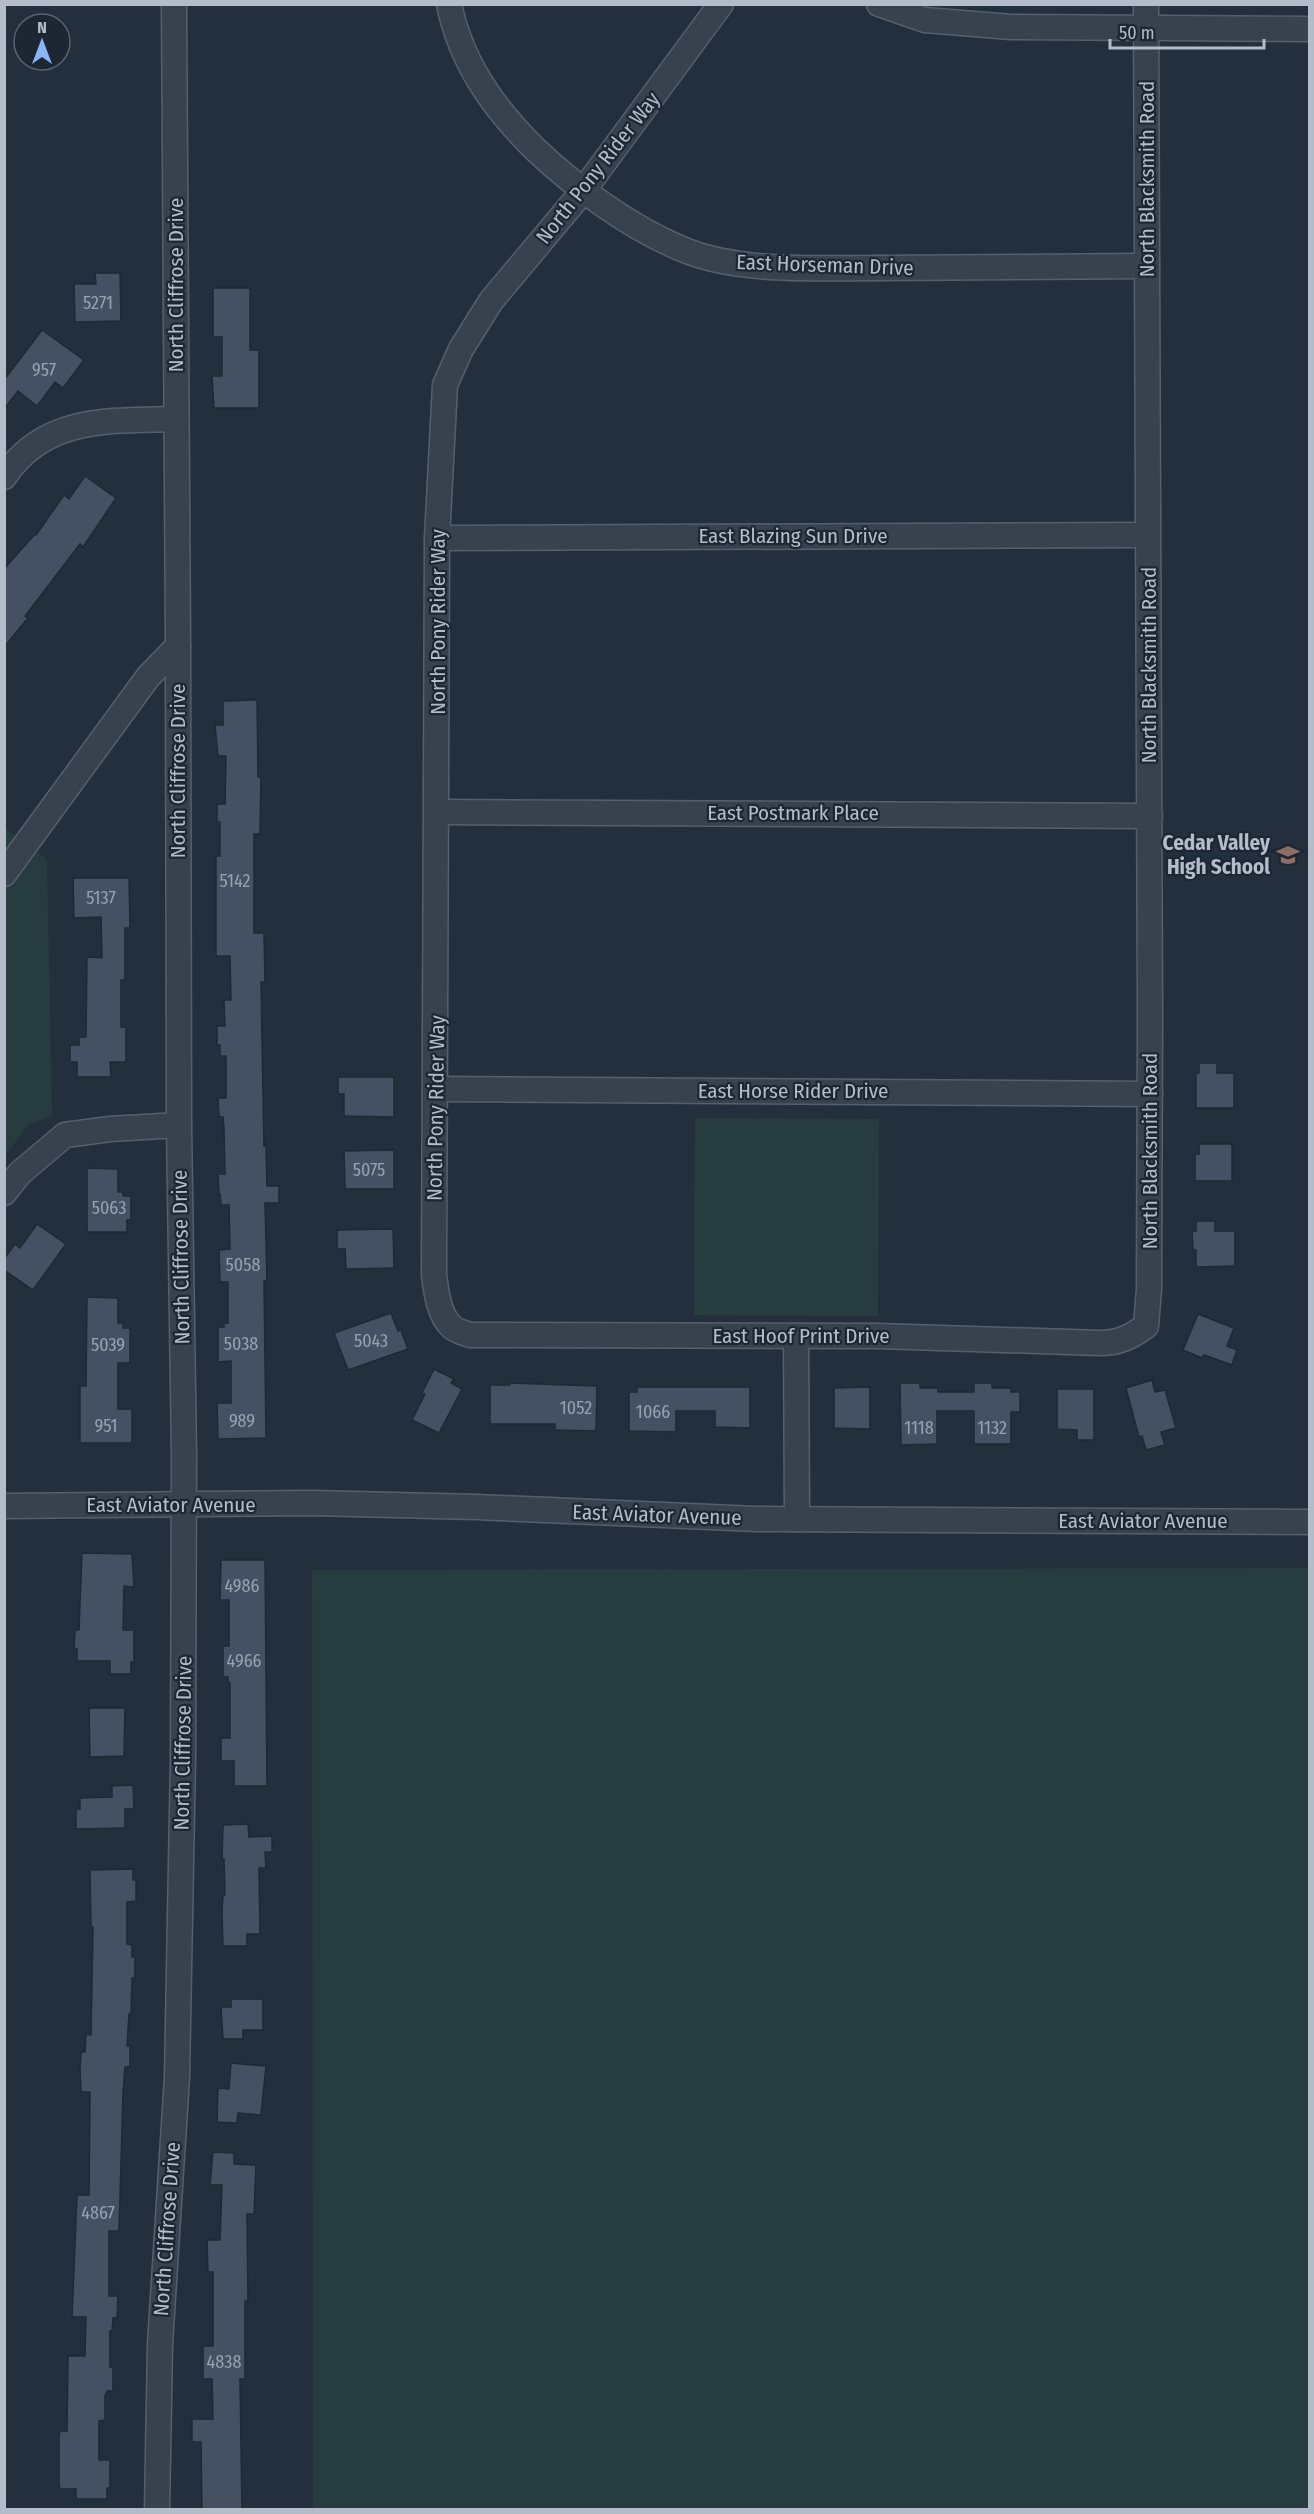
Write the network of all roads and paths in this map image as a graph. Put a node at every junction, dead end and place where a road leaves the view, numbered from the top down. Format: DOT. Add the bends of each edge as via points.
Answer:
graph roads {
  1 [pos="174,4"];
  2 [pos="449,4"];
  3 [pos="721,4"];
  4 [pos="879,4"];
  5 [pos="1145,16"];
  6 [pos="1310,29"];
  7 [pos="583,191"];
  8 [pos="1147,266"];
  9 [pos="176,419"];
  10 [pos="4,477"];
  11 [pos="1148,535"];
  12 [pos="437,538"];
  13 [pos="178,646"];
  14 [pos="437,812"];
  15 [pos="1150,816"];
  16 [pos="4,874"];
  17 [pos="436,1089"];
  18 [pos="1150,1094"];
  19 [pos="178,1125"];
  20 [pos="4,1192"];
  21 [pos="1146,1326"];
  22 [pos="452,1327"];
  23 [pos="796,1336"];
  24 [pos="184,1504"];
  25 [pos="4,1506"];
  26 [pos="797,1519"];
  27 [pos="1310,1522"];
  28 [pos="157,2510"];
  1 -- 9 [label="street, North Cliffrose Drive"];
  2 -- 7 [label="street, East Horseman Drive" via="468,60 493,103"];
  3 -- 7 [label="street, North Pony Rider Way"];
  4 -- 5 [label="street" via="925,20 1011,27"];
  5 -- 6 [label="street"];
  5 -- 8 [label="street, North Blacksmith Road"];
  7 -- 8 [label="street, East Horseman Drive" via="682,250 724,261 799,268"];
  7 -- 12 [label="street, North Pony Rider Way" via="491,301 445,385"];
  8 -- 11 [label="street, North Blacksmith Road"];
  9 -- 10 [label="street" via="96,422 65,429 35,445"];
  9 -- 13 [label="street, North Cliffrose Drive"];
  11 -- 12 [label="street, East Blazing Sun Drive"];
  11 -- 15 [label="street, North Blacksmith Road"];
  12 -- 14 [label="street, North Pony Rider Way"];
  13 -- 16 [label="street" via="148,676"];
  13 -- 19 [label="street, North Cliffrose Drive"];
  14 -- 15 [label="street, East Postmark Place"];
  14 -- 17 [label="street, North Pony Rider Way"];
  15 -- 18 [label="street, North Blacksmith Road"];
  17 -- 18 [label="street, East Horse Rider Drive"];
  17 -- 22 [label="street, North Pony Rider Way" via="434,1275 439,1301"];
  18 -- 21 [label="street, North Blacksmith Road"];
  19 -- 20 [label="street" via="110,1128 65,1135"];
  19 -- 24 [label="street, North Cliffrose Drive"];
  21 -- 23 [label="street, East Hoof Print Drive" via="1114,1343"];
  22 -- 23 [label="street, East Hoof Print Drive" via="484,1337"];
  23 -- 26 [label="street"];
  24 -- 25 [label="street, East Aviator Avenue"];
  24 -- 26 [label="street, East Aviator Avenue" via="412,1505"];
  24 -- 28 [label="street, North Cliffrose Drive" via="177,2077 160,2344"];
  26 -- 27 [label="street, East Aviator Avenue"];
}
